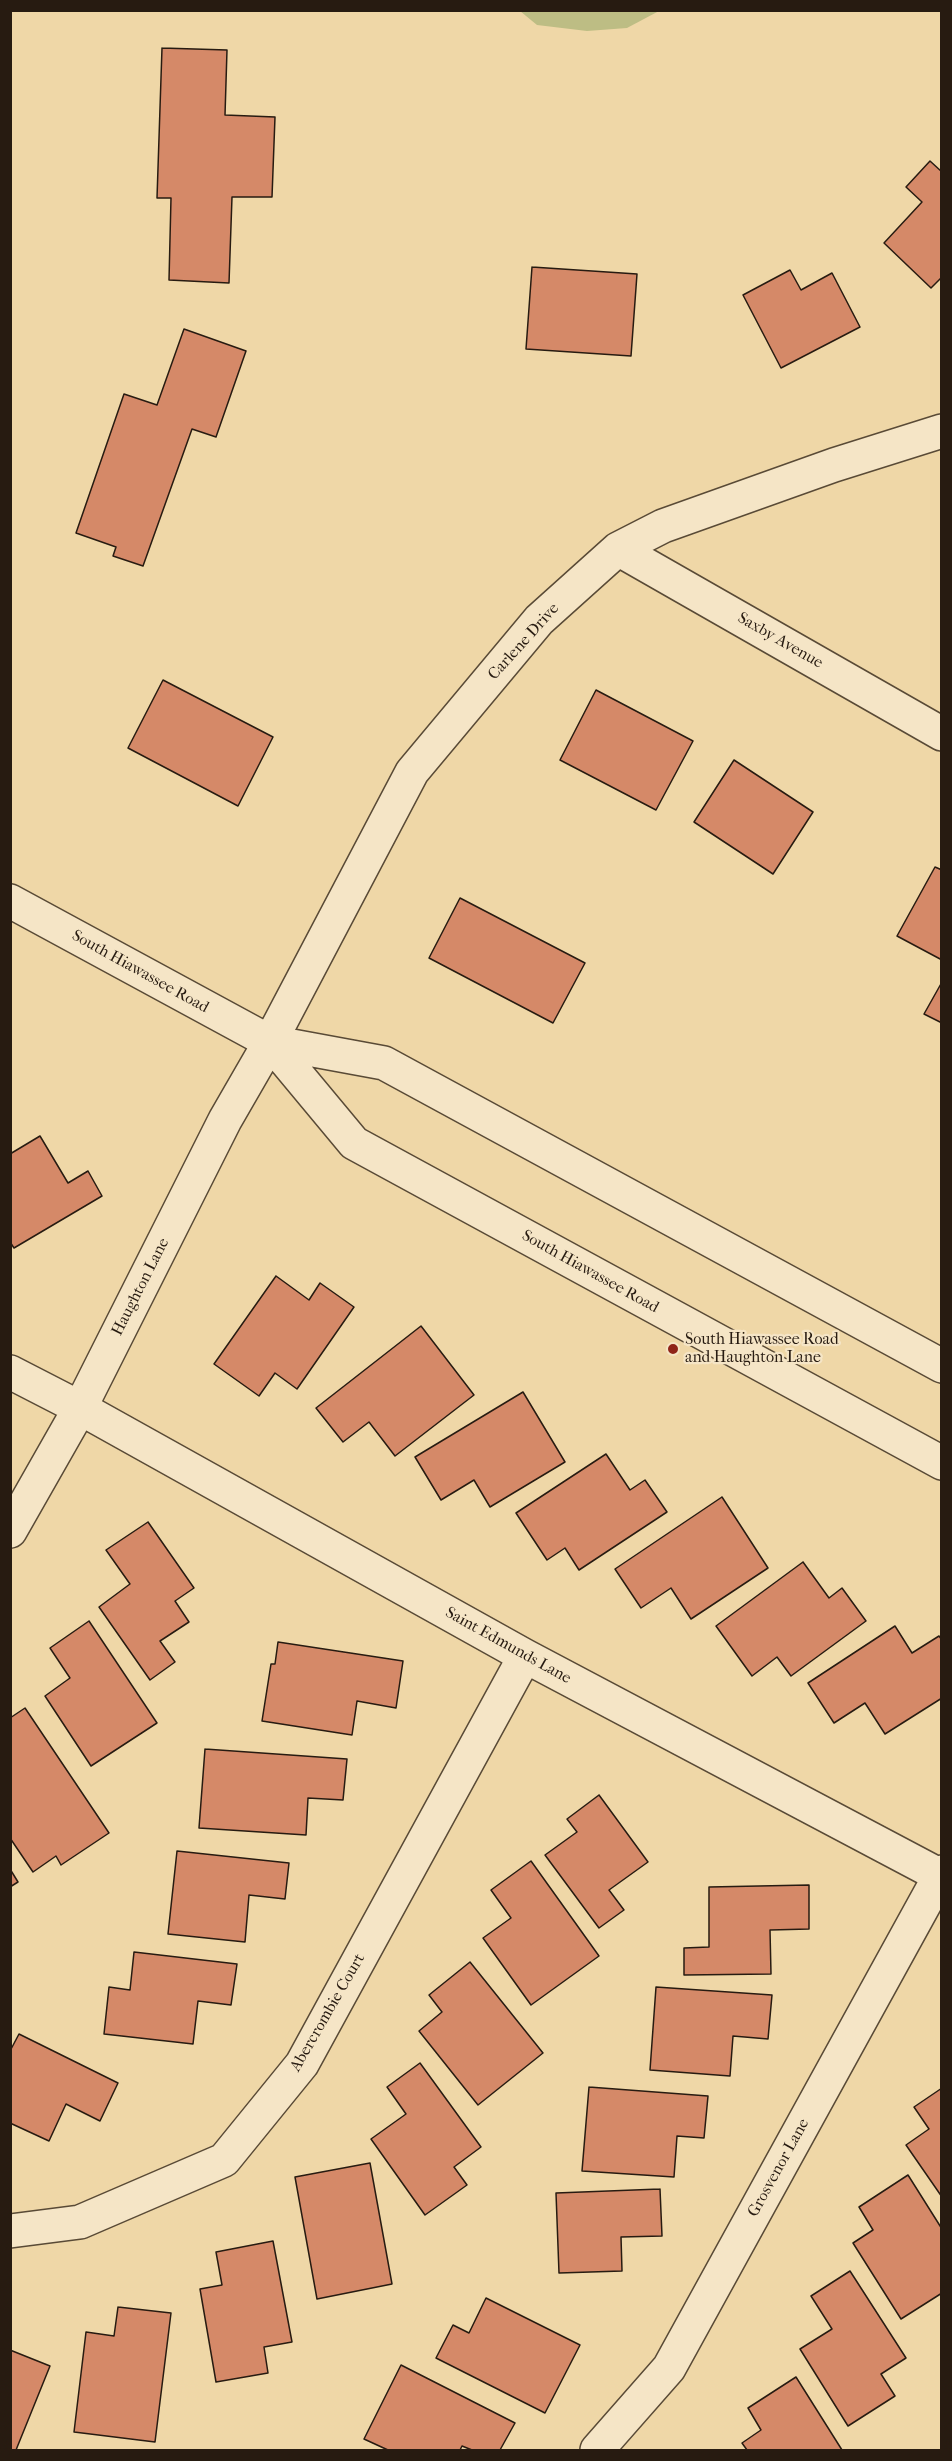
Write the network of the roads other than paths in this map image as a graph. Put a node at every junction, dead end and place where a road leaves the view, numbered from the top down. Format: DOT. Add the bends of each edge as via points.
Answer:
graph roads {
  1 [pos="942,431"];
  2 [pos="618,549"];
  3 [pos="942,734"];
  4 [pos="10,901"];
  5 [pos="270,1042"];
  6 [pos="942,1366"];
  7 [pos="10,1372"];
  8 [pos="81,1408"];
  9 [pos="942,1463"];
  10 [pos="10,1531"];
  11 [pos="525,1656"];
  12 [pos="940,1873"];
  13 [pos="10,2231"];
  14 [pos="597,2451"];
  1 -- 2 [label="street, Carlene Drive" via="663,526"];
  2 -- 3 [label="street, Saxby Avenue"];
  2 -- 5 [label="street, Carlene Drive" via="539,620 412,772"];
  4 -- 5 [label="street, South Hiawassee Road"];
  5 -- 6 [label="street, South Hiawassee Road" via="384,1063"];
  5 -- 8 [label="street, Haughton Lane" via="225,1120"];
  5 -- 9 [label="street, South Hiawassee Road" via="354,1143"];
  7 -- 8 [label="street, Saint Edmunds Lane"];
  8 -- 10 [label="street, Haughton Lane"];
  8 -- 11 [label="street, Saint Edmunds Lane"];
  11 -- 12 [label="street, Saint Edmunds Lane"];
  11 -- 13 [label="street, Abercrombie Court" via="302,2064 224,2160 80,2222"];
  12 -- 14 [label="street, Grosvenor Lane" via="669,2368"];
}
